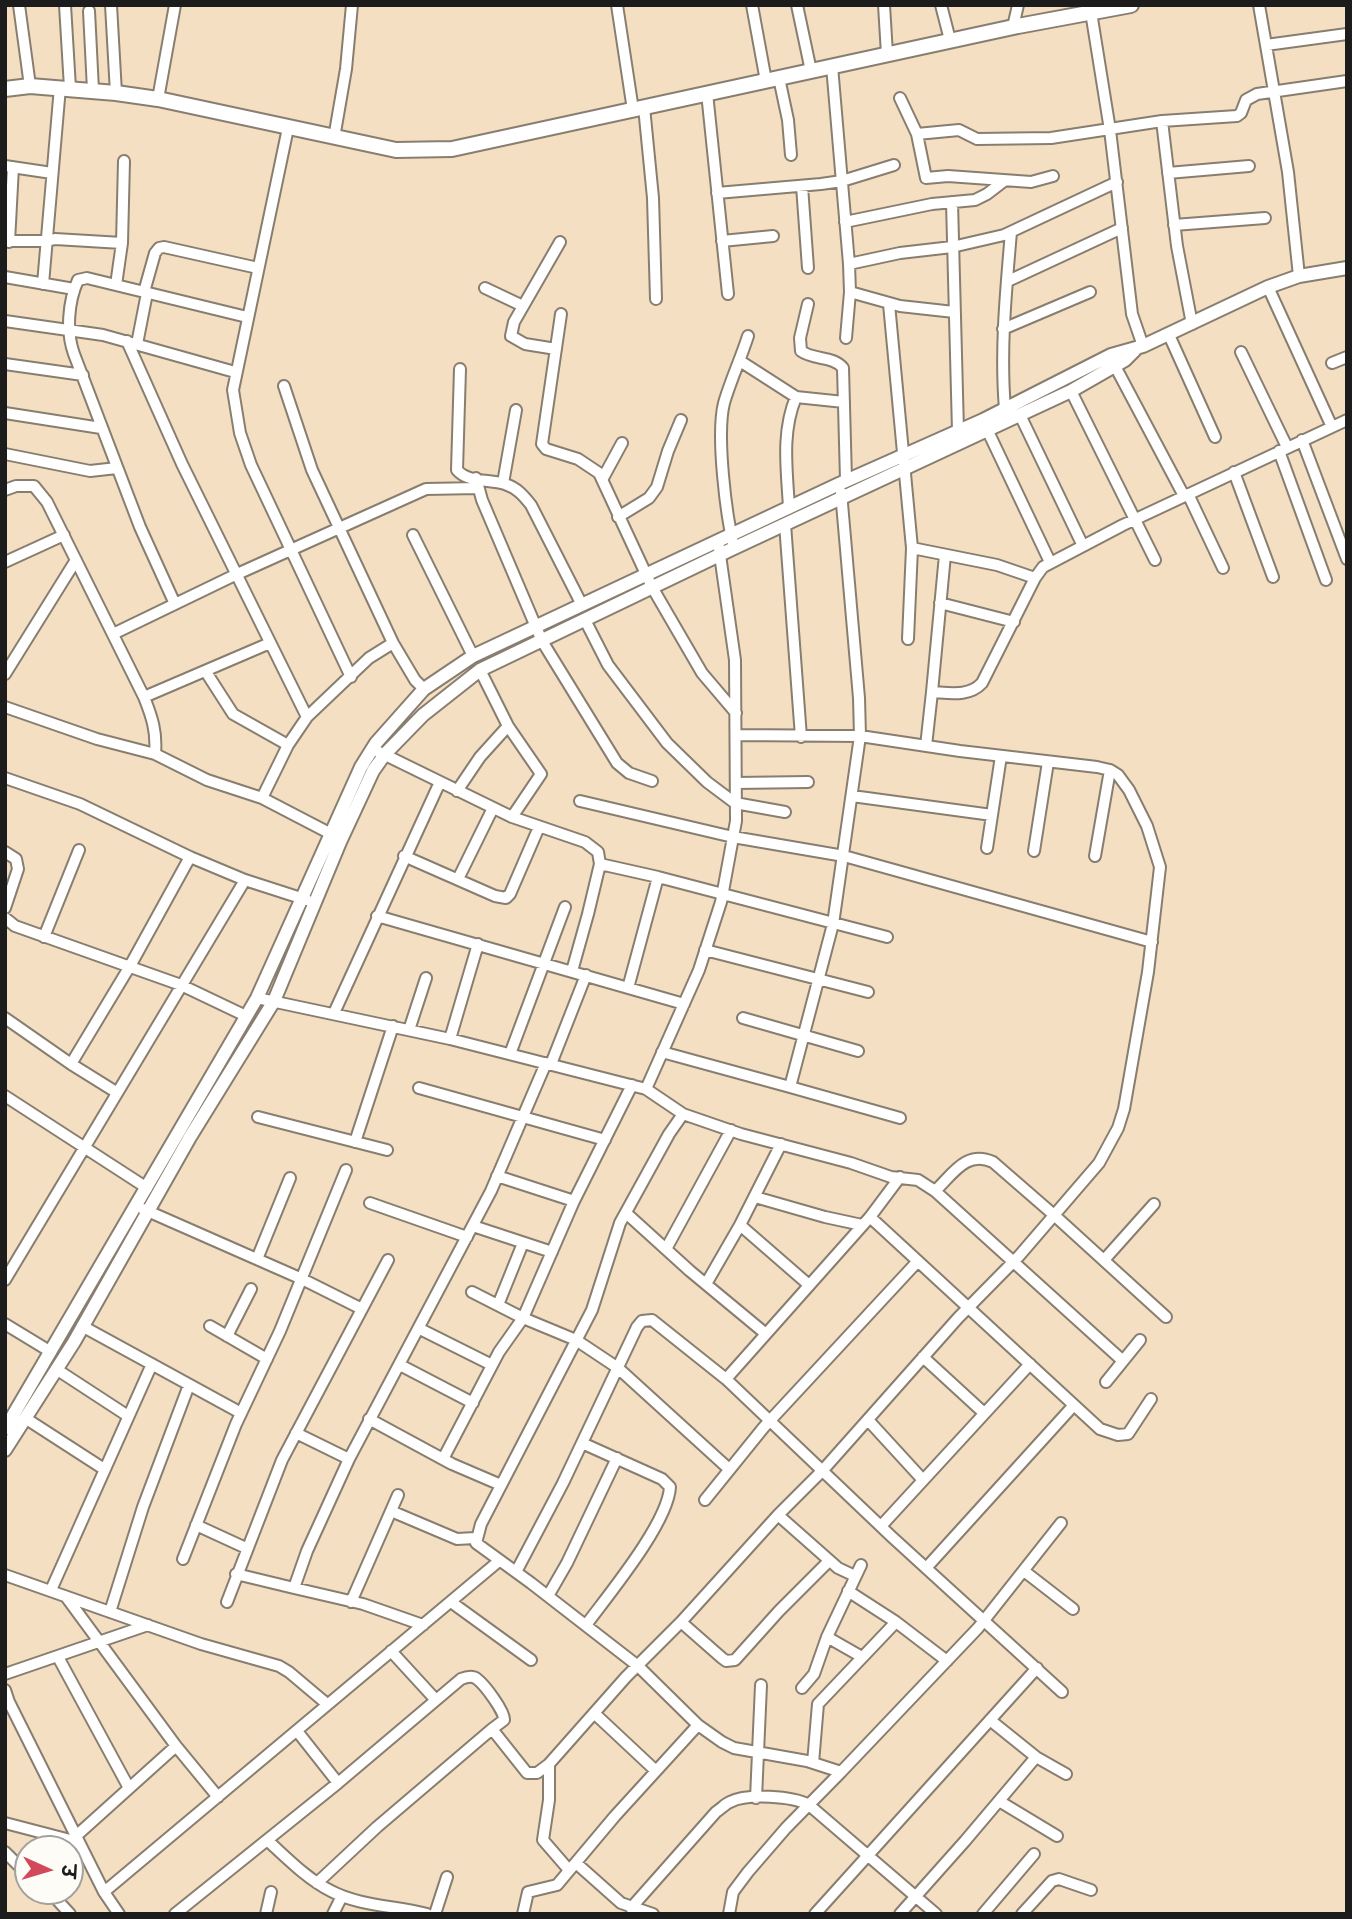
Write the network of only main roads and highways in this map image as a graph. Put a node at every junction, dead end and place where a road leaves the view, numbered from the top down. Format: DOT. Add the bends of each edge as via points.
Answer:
graph roads {
  1 [pos="1131,5"];
  2 [pos="5,89"];
  1 -- 2 [label="main road" via="452,149 396,150 116,93 30,86"];
}
